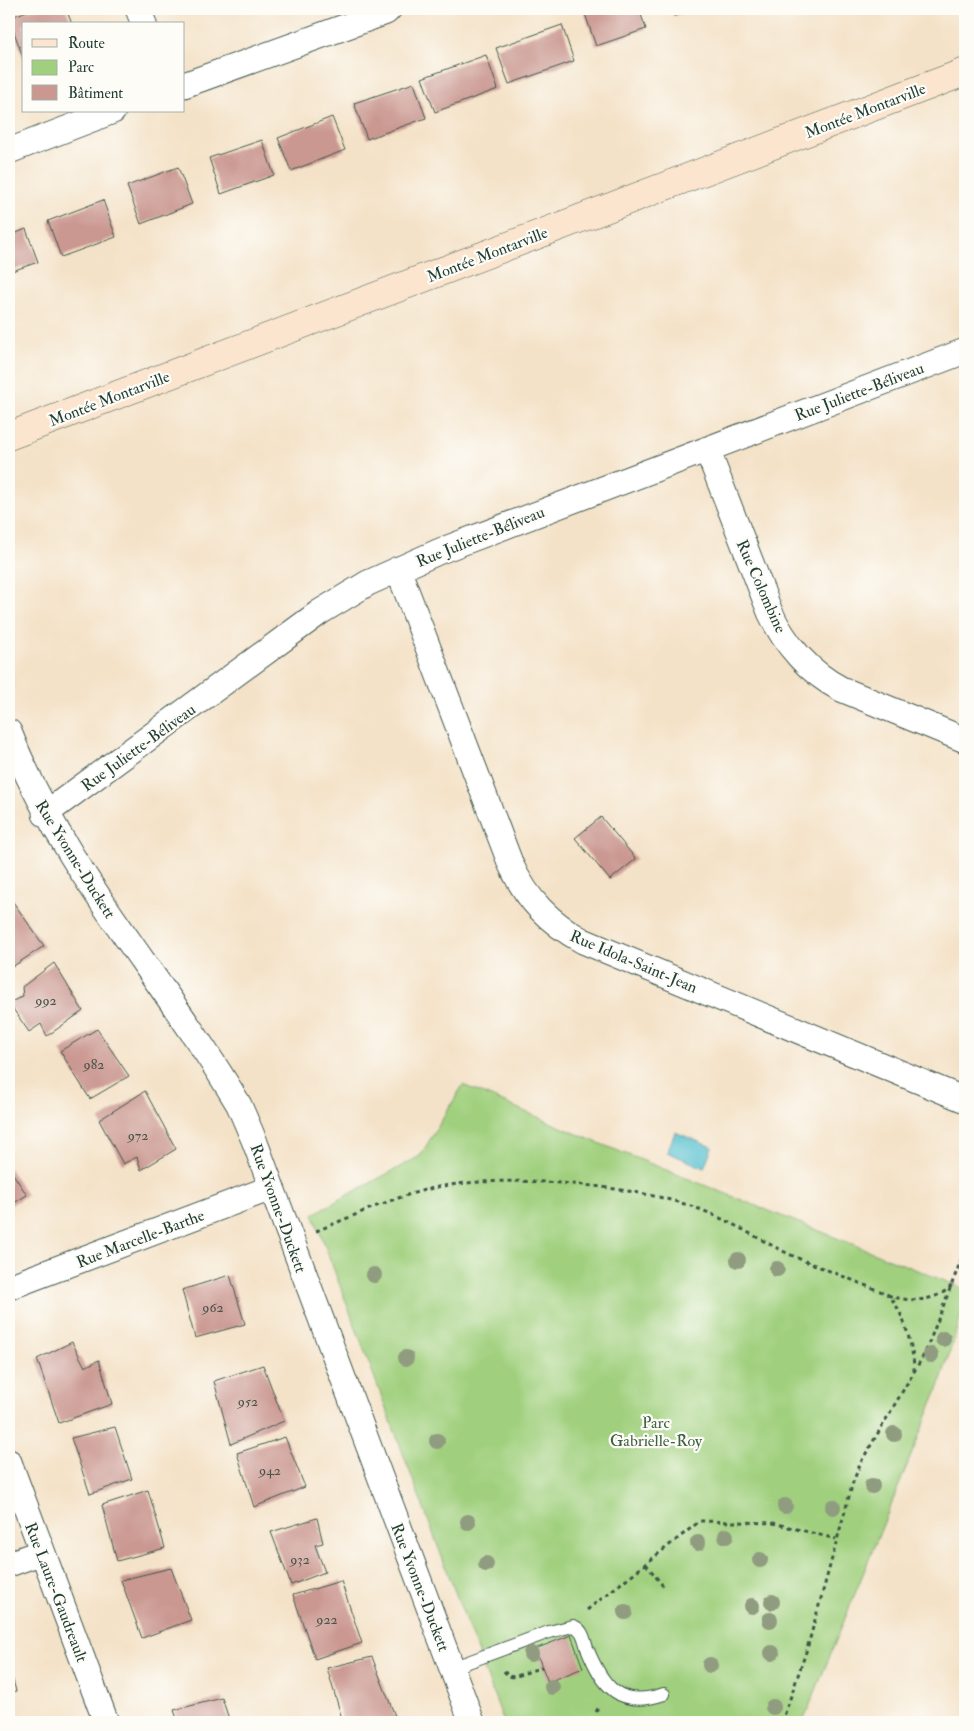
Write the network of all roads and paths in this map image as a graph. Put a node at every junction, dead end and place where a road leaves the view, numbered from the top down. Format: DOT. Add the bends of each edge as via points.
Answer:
graph roads {
  1 [pos="138,9"];
  2 [pos="390,10"];
  3 [pos="143,22"];
  4 [pos="965,72"];
  5 [pos="185,85"];
  6 [pos="110,112"];
  7 [pos="9,151"];
  8 [pos="965,351"];
  9 [pos="9,436"];
  10 [pos="707,449"];
  11 [pos="398,569"];
  12 [pos="9,732"];
  13 [pos="965,740"];
  14 [pos="45,814"];
  15 [pos="965,1100"];
  16 [pos="271,1188"];
  17 [pos="290,1241"];
  18 [pos="965,1250"];
  19 [pos="954,1283"];
  20 [pos="9,1287"];
  21 [pos="887,1295"];
  22 [pos="914,1373"];
  23 [pos="9,1462"];
  24 [pos="836,1539"];
  25 [pos="42,1552"];
  26 [pos="9,1564"];
  27 [pos="646,1564"];
  28 [pos="663,1586"];
  29 [pos="568,1626"];
  30 [pos="452,1668"];
  31 [pos="664,1694"];
  32 [pos="106,1722"];
  33 [pos="472,1722"];
  34 [pos="782,1722"];
  1 -- 3 [label="street"];
  2 -- 5 [label="street"];
  4 -- 9 [label="street, Montée Montarville"];
  6 -- 7 [label="street"];
  8 -- 10 [label="street, Rue Juliette-Béliveau"];
  10 -- 11 [label="street, Rue Juliette-Béliveau"];
  10 -- 13 [label="street, Rue Colombine" via="773,619 801,659 824,679 842,689"];
  11 -- 14 [label="street, Rue Juliette-Béliveau" via="339,599"];
  11 -- 15 [label="street, Rue Idola-Saint-Jean" via="511,865 541,912 583,941"];
  12 -- 14 [label="street, Rue Yvonne-Duckett"];
  14 -- 16 [label="street, Rue Yvonne-Duckett" via="228,1087 254,1140"];
  16 -- 17 [label="street, Rue Yvonne-Duckett"];
  16 -- 20 [label="street, Rue Marcelle-Barthe"];
  17 -- 21 [label="path" via="401,1198 436,1188 486,1182 555,1184 624,1191 683,1203 723,1219 793,1256"];
  17 -- 30 [label="street, Rue Yvonne-Duckett"];
  18 -- 19 [label="path"];
  19 -- 21 [label="path" via="940,1294 916,1300"];
  19 -- 22 [label="path"];
  21 -- 22 [label="path" via="908,1336"];
  22 -- 24 [label="path" via="861,1462"];
  23 -- 25 [label="street, Rue Laure-Gaudreault"];
  24 -- 27 [label="path" via="773,1523 700,1522"];
  24 -- 34 [label="path" via="807,1649"];
  25 -- 26 [label="street"];
  25 -- 32 [label="street, Rue Laure-Gaudreault"];
  27 -- 28 [label="path"];
  27 -- 29 [label="path"];
  29 -- 30 [label="lane"];
  29 -- 31 [label="lane" via="579,1629 597,1670 613,1691 636,1700"];
  30 -- 33 [label="street, Rue Yvonne-Duckett"];
}
